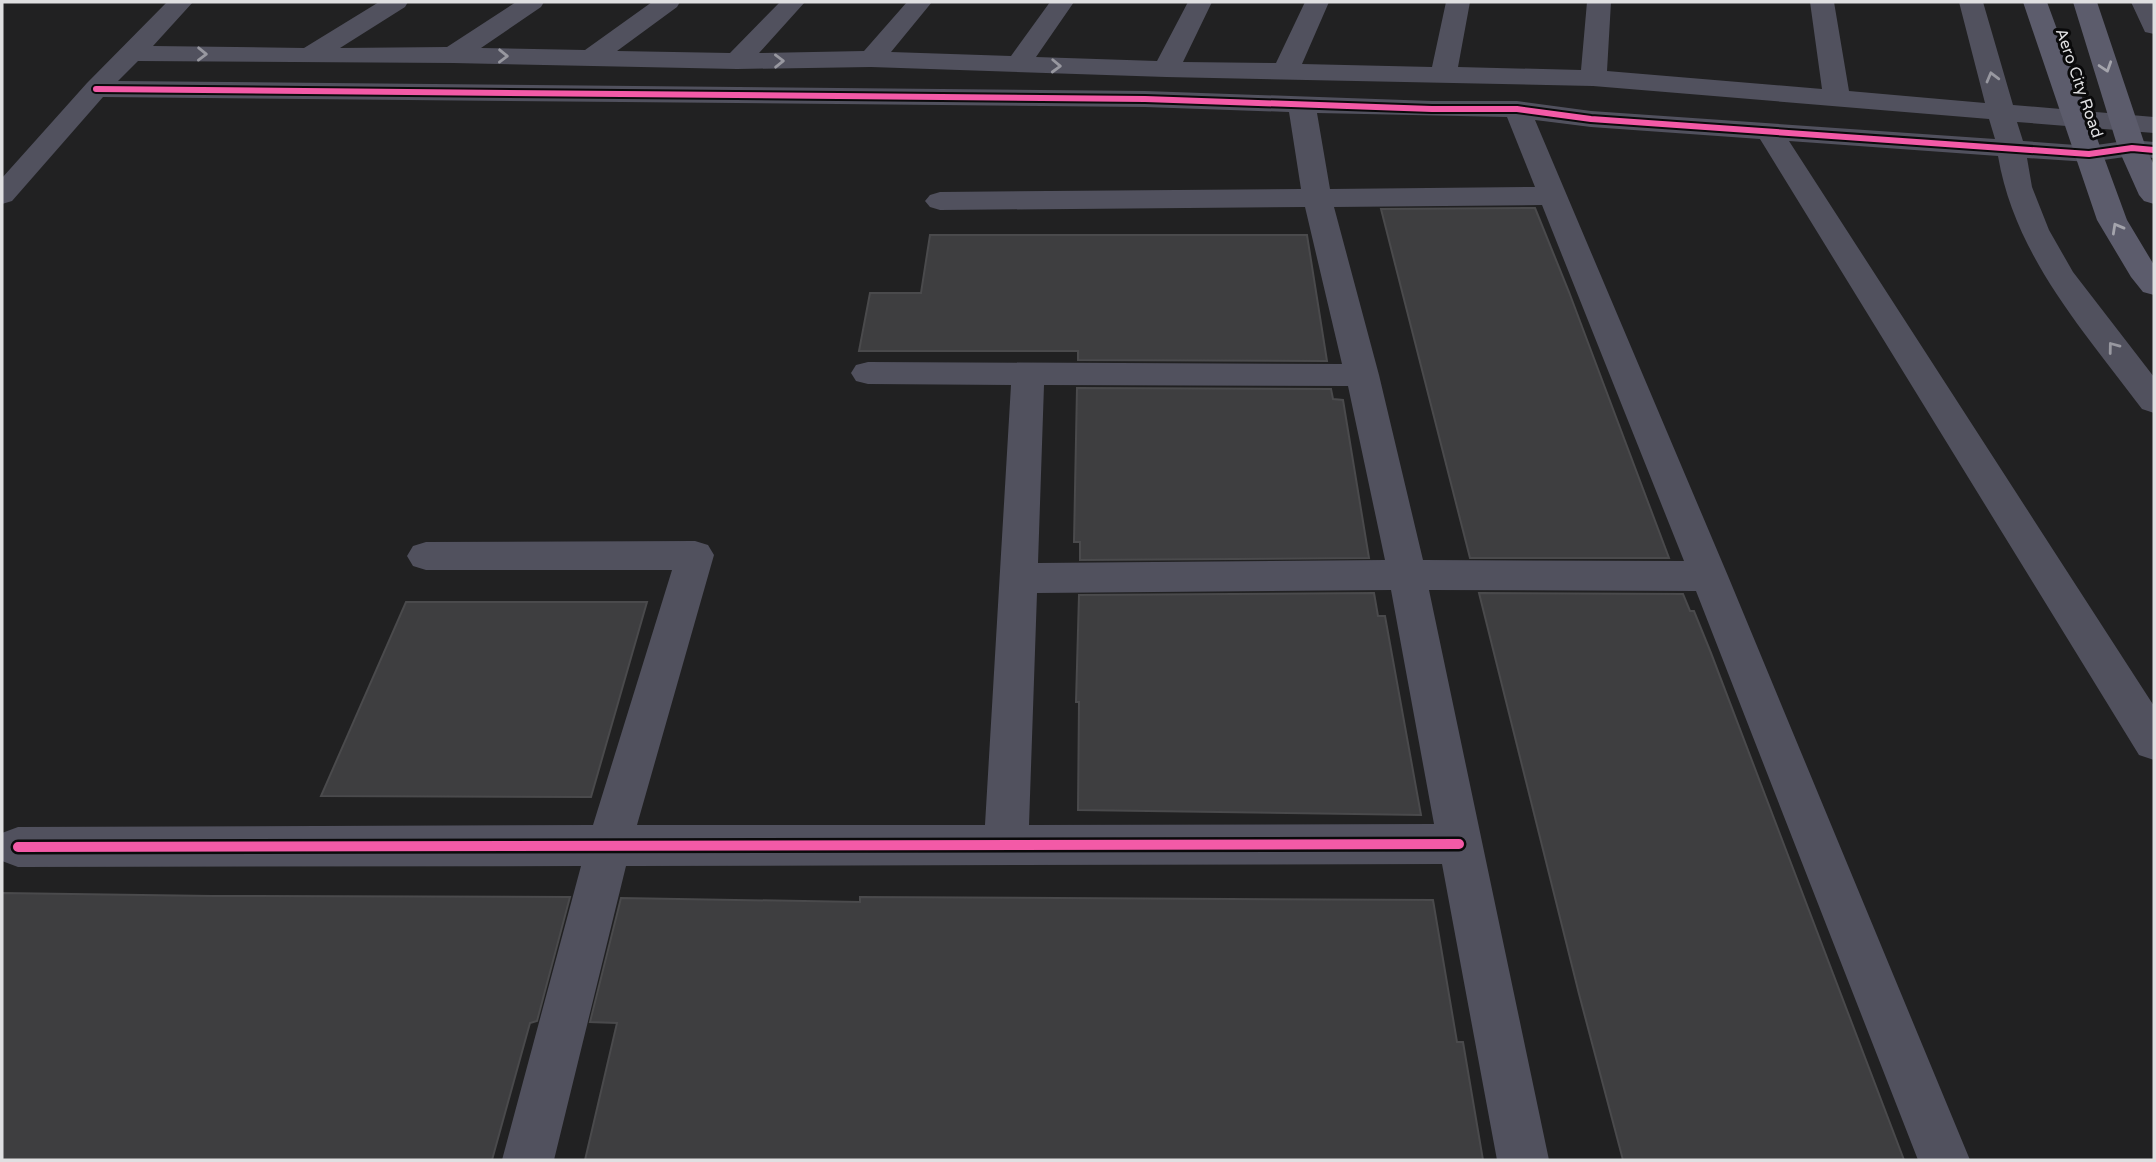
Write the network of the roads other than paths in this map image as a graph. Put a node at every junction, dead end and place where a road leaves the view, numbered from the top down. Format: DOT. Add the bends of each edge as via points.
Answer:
graph roads {
  1 [pos="181,2"];
  2 [pos="396,2"];
  3 [pos="531,2"];
  4 [pos="668,2"];
  5 [pos="793,2"];
  6 [pos="920,2"];
  7 [pos="1062,2"];
  8 [pos="1200,2"];
  9 [pos="1317,2"];
  10 [pos="1458,2"];
  11 [pos="1599,2"];
  12 [pos="1822,2"];
  13 [pos="1971,2"];
  14 [pos="2035,2"];
  15 [pos="2085,2"];
  16 [pos="2143,2"];
  17 [pos="2154,27"];
  18 [pos="134,53"];
  19 [pos="453,55"];
  20 [pos="309,56"];
  21 [pos="591,58"];
  22 [pos="871,59"];
  23 [pos="737,61"];
  24 [pos="1018,64"];
  25 [pos="1166,69"];
  26 [pos="1443,75"];
  27 [pos="1594,78"];
  28 [pos="96,89"];
  29 [pos="1294,89"];
  30 [pos="1837,98"];
  31 [pos="1517,109"];
  32 [pos="2001,112"];
  33 [pos="2077,119"];
  34 [pos="2154,125"];
  35 [pos="1768,130"];
  36 [pos="2136,140"];
  37 [pos="2011,148"];
  38 [pos="2089,154"];
  39 [pos="2,195"];
  40 [pos="2154,195"];
  41 [pos="1554,196"];
  42 [pos="1318,200"];
  43 [pos="940,201"];
  44 [pos="2154,285"];
  45 [pos="868,373"];
  46 [pos="1028,375"];
  47 [pos="1362,375"];
  48 [pos="2154,401"];
  49 [pos="426,556"];
  50 [pos="1407,575"];
  51 [pos="1709,576"];
  52 [pos="1021,578"];
  53 [pos="2154,742"];
  54 [pos="1459,844"];
  55 [pos="609,845"];
  56 [pos="1006,846"];
  57 [pos="18,847"];
  58 [pos="528,1160"];
  59 [pos="1523,1160"];
  60 [pos="1944,1160"];
  1 -- 18 [label="street"];
  2 -- 20 [label="street"];
  3 -- 19 [label="street"];
  4 -- 21 [label="street"];
  5 -- 23 [label="street"];
  6 -- 22 [label="street"];
  7 -- 24 [label="street"];
  8 -- 25 [label="street"];
  9 -- 29 [label="street"];
  10 -- 26 [label="street"];
  11 -- 27 [label="street"];
  12 -- 30 [label="street"];
  32 -- 13 [label="street, one-way"];
  14 -- 33 [label="street, Aero City Road"];
  15 -- 36 [label="street, Aero City Road, one-way"];
  16 -- 17 [label="street"];
  18 -- 20 [label="street, one-way"];
  18 -- 28 [label="street"];
  19 -- 20 [label="street"];
  19 -- 21 [label="street, one-way"];
  21 -- 23 [label="street"];
  23 -- 22 [label="street, one-way"];
  22 -- 24 [label="street"];
  24 -- 25 [label="street, one-way"];
  25 -- 29 [label="street"];
  26 -- 27 [label="street"];
  26 -- 29 [label="street"];
  27 -- 30 [label="street"];
  28 -- 29 [label="street" via="1145,99"];
  28 -- 39 [label="street"];
  29 -- 31 [label="street"];
  29 -- 42 [label="street"];
  30 -- 32 [label="street"];
  31 -- 35 [label="street" via="1591,119"];
  31 -- 41 [label="street"];
  32 -- 33 [label="street"];
  32 -- 37 [label="street"];
  33 -- 36 [label="street"];
  33 -- 38 [label="street, Aero City Road"];
  34 -- 36 [label="street"];
  35 -- 37 [label="street"];
  35 -- 53 [label="street"];
  36 -- 38 [label="street"];
  36 -- 40 [label="street, Aero City Road"];
  37 -- 38 [label="street"];
  48 -- 37 [label="street, one-way" via="2059,276 2030,220"];
  44 -- 38 [label="street, Aero City Road, one-way" via="2112,220"];
  41 -- 42 [label="street"];
  41 -- 51 [label="street"];
  42 -- 43 [label="street"];
  42 -- 47 [label="street"];
  45 -- 46 [label="street"];
  46 -- 47 [label="street"];
  46 -- 52 [label="street"];
  47 -- 50 [label="street"];
  49 -- 55 [label="street" via="695,555"];
  50 -- 51 [label="street"];
  50 -- 52 [label="street"];
  50 -- 54 [label="street"];
  51 -- 60 [label="street"];
  52 -- 56 [label="street"];
  54 -- 56 [label="street"];
  54 -- 59 [label="street"];
  55 -- 56 [label="street"];
  55 -- 57 [label="street"];
  55 -- 58 [label="street"];
}
